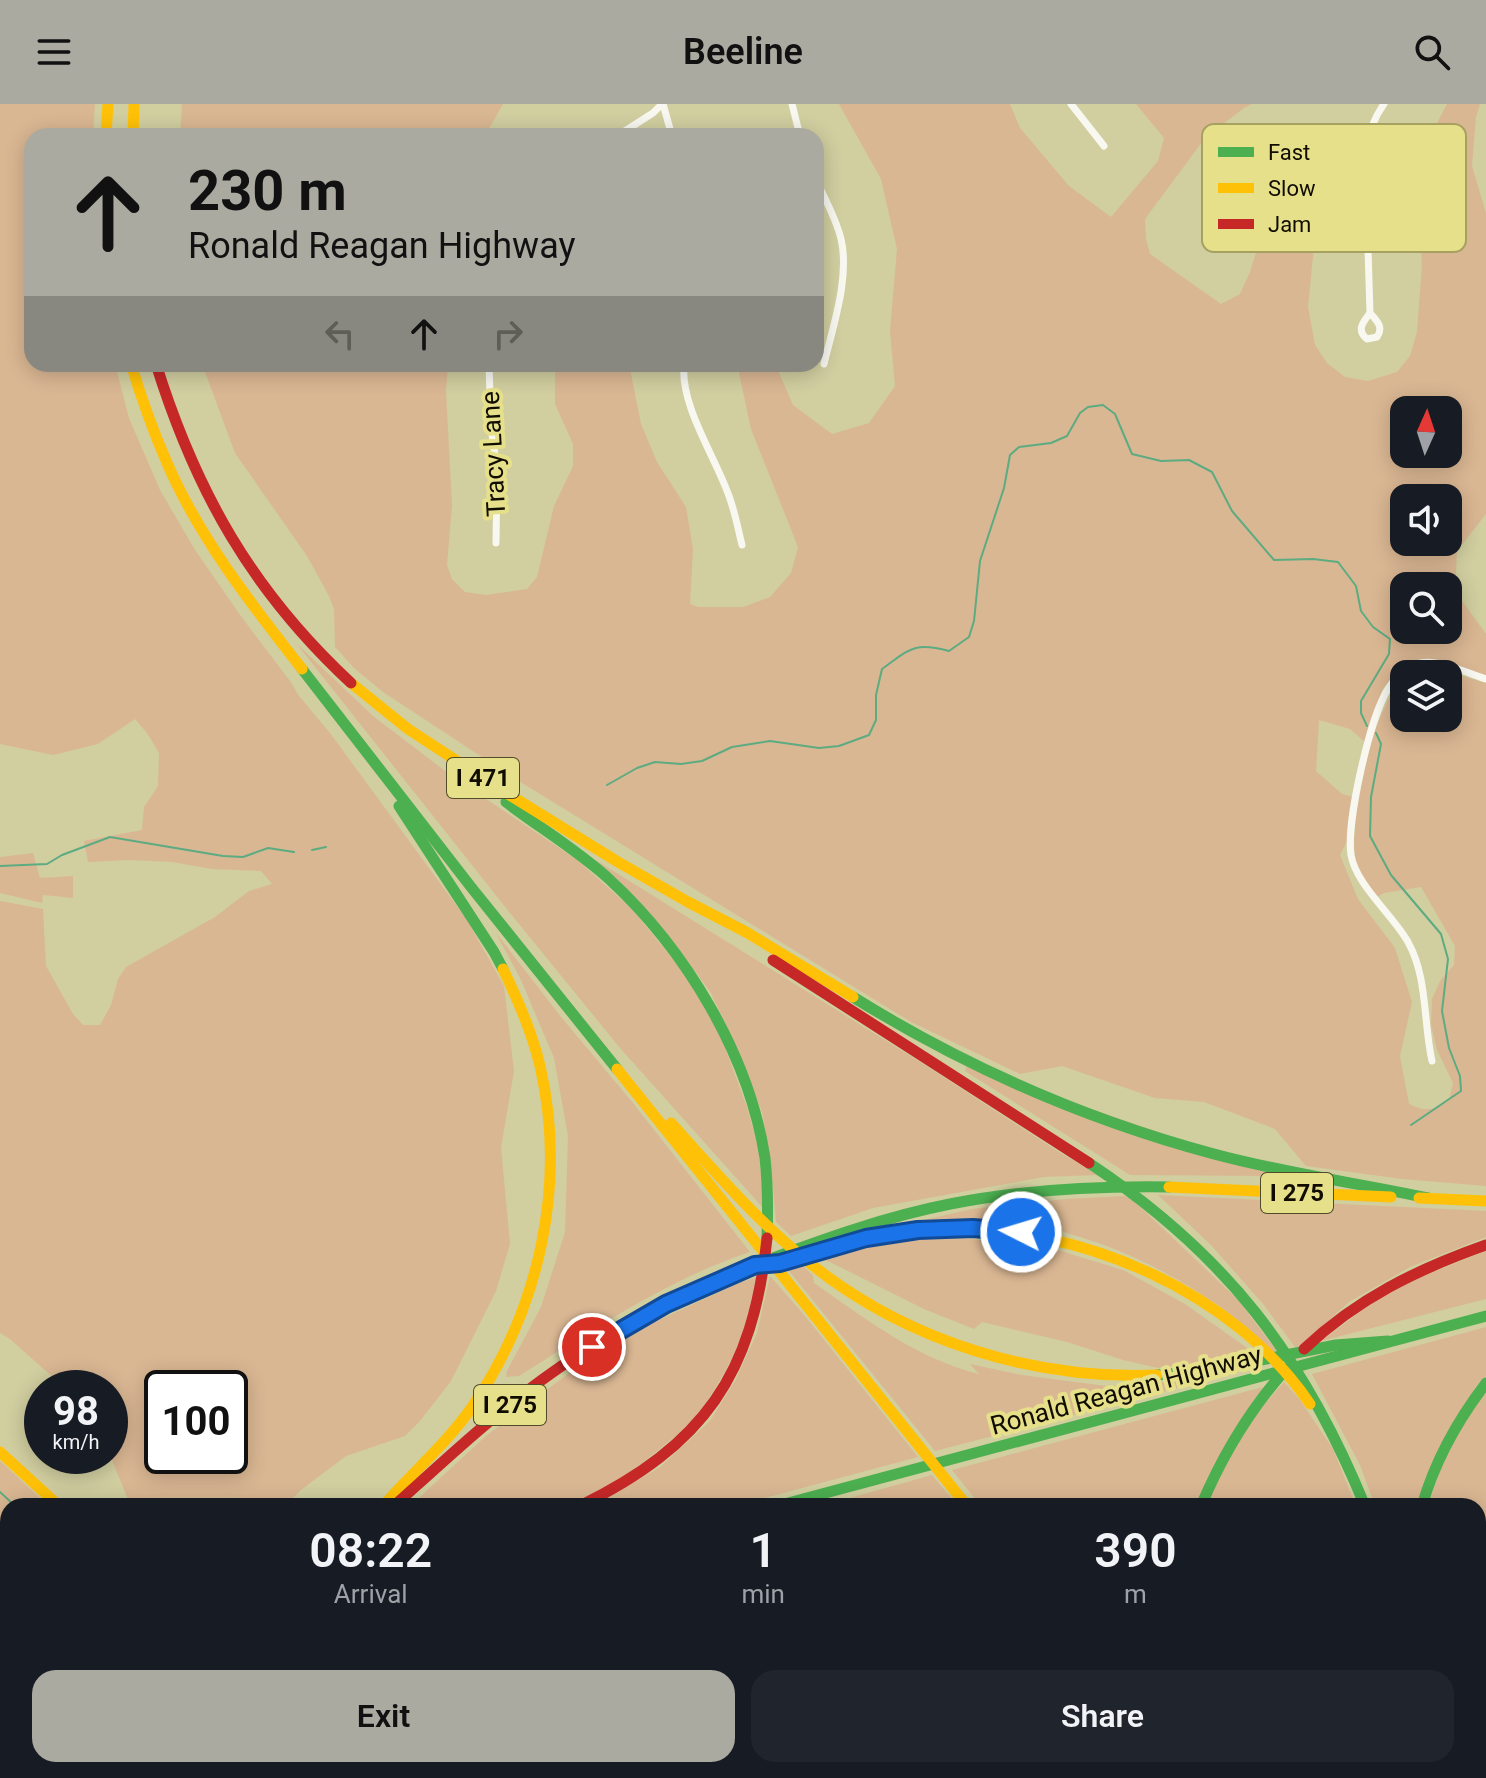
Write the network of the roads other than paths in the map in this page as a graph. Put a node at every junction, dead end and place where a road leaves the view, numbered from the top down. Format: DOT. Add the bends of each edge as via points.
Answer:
graph roads {
  1 [pos="108,104"];
  2 [pos="134,104"];
  3 [pos="663,104"];
  4 [pos="792,104"];
  5 [pos="1071,104"];
  6 [pos="1384,104"];
  7 [pos="1372,124"];
  8 [pos="106,128"];
  9 [pos="133,128"];
  10 [pos="630,128"];
  11 [pos="670,128"];
  12 [pos="798,128"];
  13 [pos="1104,146"];
  14 [pos="824,198"];
  15 [pos="1368,252"];
  16 [pos="1370,313"];
  17 [pos="824,364"];
  18 [pos="133,372"];
  19 [pos="158,372"];
  20 [pos="489,372"];
  21 [pos="684,372"];
  22 [pos="496,543"];
  23 [pos="742,545"];
  24 [pos="1486,679"];
  25 [pos="420,737"];
  26 [pos="378,767"];
  27 [pos="690,903"];
  28 [pos="1432,1061"];
  29 [pos="620,1071"];
  30 [pos="1428,1198"];
  31 [pos="1486,1201"];
  32 [pos="1486,1245"];
  33 [pos="820,1246"];
  34 [pos="1486,1316"];
  35 [pos="1388,1341"];
  36 [pos="1486,1383"];
  37 [pos="1339,1443"];
  38 [pos="0,1452"];
  39 [pos="50,1498"];
  40 [pos="390,1498"];
  41 [pos="403,1498"];
  42 [pos="595,1498"];
  43 [pos="807,1498"];
  44 [pos="961,1498"];
  45 [pos="1205,1498"];
  46 [pos="1362,1498"];
  47 [pos="1424,1498"];
  1 -- 8 [label="main road"];
  2 -- 9 [label="main road"];
  3 -- 10 [label="street"];
  3 -- 11 [label="street"];
  4 -- 12 [label="street"];
  5 -- 13 [label="street"];
  6 -- 7 [label="street"];
  14 -- 17 [label="street" via="843,256"];
  15 -- 16 [label="street"];
  18 -- 26 [label="main road, I 471" via="167,464 217,554"];
  19 -- 25 [label="main road, I 471" via="197,475 248,563 327,658"];
  20 -- 22 [label="street, Tracy Lane"];
  21 -- 23 [label="street" via="688,398 729,495"];
  24 -- 28 [label="street" via="1432,662 1399,675 1379,709 1355,801 1353,862 1408,943 1421,975"];
  25 -- 27 [label="main road, I 471"];
  25 -- 42 [label="main road" via="582,857 658,932 706,1001 755,1116 768,1183 768,1217 764,1277 753,1325 732,1373 686,1434 642,1472"];
  26 -- 29 [label="main road, I 471"];
  26 -- 40 [label="main road" via="494,952 524,1013 544,1083 552,1158 540,1261 503,1359 471,1408"];
  27 -- 30 [label="main road" via="953,1054 1074,1108 1247,1162"];
  27 -- 37 [label="main road" via="1103,1171 1169,1221 1270,1329"];
  29 -- 35 [label="main road" via="799,1254 866,1302 953,1344 1019,1363 1094,1375 1164,1376 1316,1348"];
  29 -- 44 [label="main road"];
  30 -- 31 [label="main road, I 275"];
  30 -- 33 [label="main road, I 275" via="1084,1188 938,1207"];
  32 -- 45 [label="main road" via="1414,1272 1351,1310 1299,1355 1236,1435"];
  33 -- 37 [label="main road" via="893,1233 973,1228 1041,1235 1114,1256 1190,1294 1243,1330 1278,1362"];
  33 -- 41 [label="main road, I 275" via="711,1283 577,1356 484,1425"];
  34 -- 35 [label="main road, Ronald Reagan Highway"];
  35 -- 43 [label="main road, Ronald Reagan Highway"];
  36 -- 47 [label="main road" via="1449,1435"];
  37 -- 46 [label="main road"];
  38 -- 39 [label="main road"];
}
